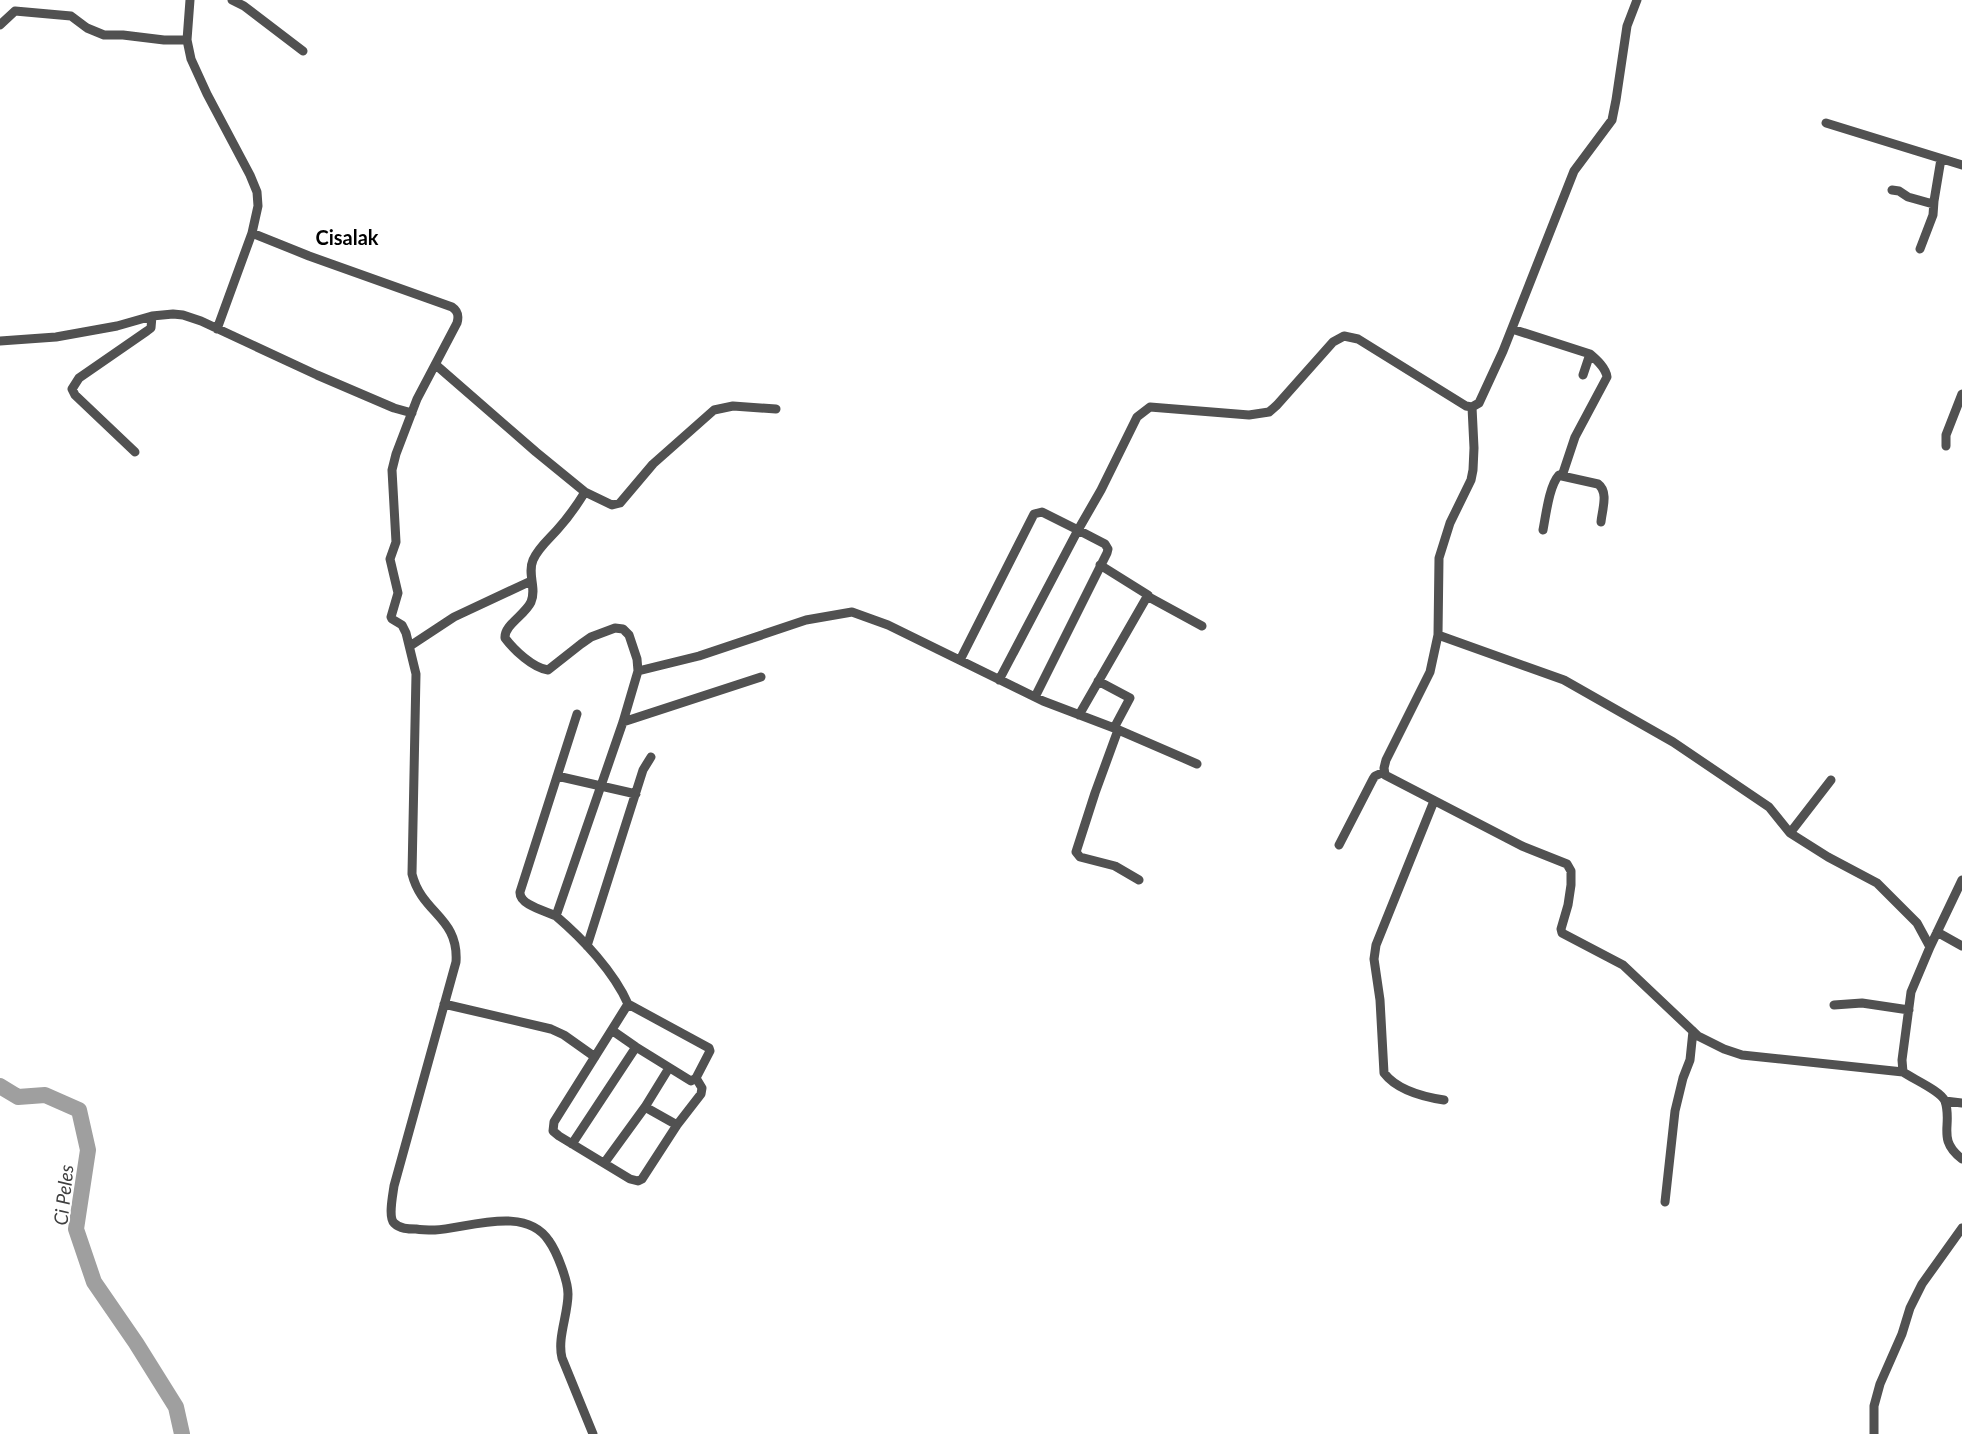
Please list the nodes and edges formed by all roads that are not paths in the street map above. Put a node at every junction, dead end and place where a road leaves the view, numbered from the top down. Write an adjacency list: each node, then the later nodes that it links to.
1 (190, 0): 5 (street)
2 (232, 0): 6 (street)
3 (1637, 0): 16 (street)
4 (0, 25): 5 (street)
5 (188, 40): 12 (street)
6 (303, 51)
7 (1826, 123): 8 (street)
8 (1941, 159): 9 (street); 11 (street)
9 (1962, 165)
10 (1892, 190): 11 (street)
11 (1933, 204): 13 (street)
12 (252, 233): 15 (street); 19 (street)
13 (1920, 250)
14 (152, 316): 15 (street); 17 (street); 26 (street)
15 (217, 329): 24 (street)
16 (1512, 329): 18 (street); 22 (street)
17 (0, 341)
18 (1590, 354): 20 (street); 27 (street)
19 (436, 365): 24 (street); 28 (street)
20 (1583, 375)
21 (1962, 394): 25 (street)
22 (1472, 407): 30 (street); 36 (street)
23 (776, 409): 28 (street)
24 (412, 413): 37 (street)
25 (1946, 446)
26 (135, 452)
27 (1562, 476): 29 (street); 31 (street)
28 (585, 492): 33 (street)
29 (1601, 522)
30 (1078, 530): 32 (street); 38 (street); 41 (street)
31 (1543, 530)
32 (1100, 566): 34 (street); 43 (street)
33 (531, 581): 37 (street); 39 (street)
34 (1147, 596): 35 (street); 42 (street)
35 (1202, 626)
36 (1438, 635): 50 (street); 56 (street)
37 (410, 646): 65 (street)
38 (960, 660): 39 (street); 41 (street)
39 (638, 672): 46 (street)
40 (761, 677): 46 (street)
41 (999, 680): 43 (street)
42 (1098, 681): 45 (street); 47 (street)
43 (1035, 697): 45 (street)
44 (577, 714): 51 (street)
45 (1079, 715): 47 (street)
46 (623, 722): 53 (street)
47 (1116, 729): 49 (street); 58 (street)
48 (651, 757): 54 (street)
49 (1197, 764)
50 (1384, 772): 55 (street); 57 (street)
51 (557, 776): 53 (street); 60 (street)
52 (1831, 780): 56 (street)
53 (600, 786): 54 (street); 60 (street)
54 (636, 794): 62 (street)
55 (1434, 801): 70 (street); 76 (street)
56 (1790, 833): 64 (street)
57 (1339, 845)
58 (1139, 880)
59 (1962, 880): 61 (street)
60 (556, 916): 62 (street)
61 (1937, 932): 63 (street); 64 (street)
62 (587, 946): 66 (street)
63 (1962, 946)
64 (1930, 947): 68 (street)
65 (444, 1004): 72 (street); 86 (street)
66 (628, 1004): 69 (street); 75 (street)
67 (1834, 1005): 68 (street)
68 (1909, 1010): 74 (street)
69 (613, 1031): 71 (street); 72 (street)
70 (1693, 1031): 74 (street); 84 (street)
71 (636, 1047): 73 (street); 81 (street)
72 (594, 1057): 81 (street)
73 (669, 1068): 75 (street); 79 (street)
74 (1903, 1072): 77 (street)
75 (696, 1078): 80 (street)
76 (1444, 1100)
77 (1945, 1101): 78 (street); 82 (street)
78 (1962, 1103)
79 (644, 1107): 80 (street); 83 (street)
80 (677, 1125): 83 (street)
81 (572, 1144): 83 (street)
82 (1962, 1159)
83 (605, 1162)
84 (1665, 1202)
85 (1962, 1228): 87 (street)
86 (593, 1434)
87 (1874, 1434)

